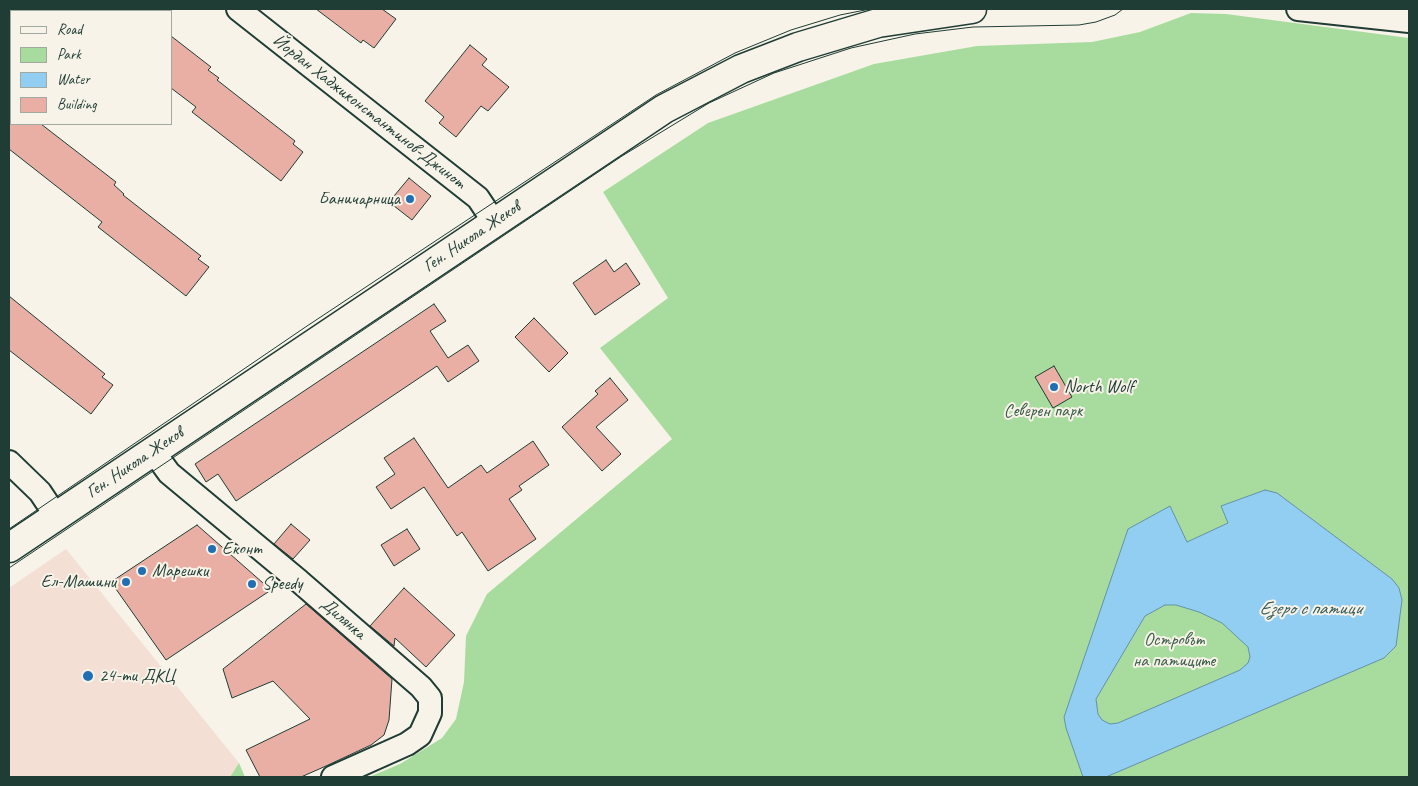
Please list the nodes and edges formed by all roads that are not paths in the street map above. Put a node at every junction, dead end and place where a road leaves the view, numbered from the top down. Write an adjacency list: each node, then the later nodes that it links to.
1 (238, 9): 5 (street, Йордан Хаджиконстантинов-Джинот)
2 (972, 9): 5 (street, Ген. Никола Жеков)
3 (1298, 9): 4 (street)
4 (1409, 21)
5 (494, 222): 6 (street, Ген. Никола Жеков)
6 (153, 451): 8 (street, Ген. Никола Жеков); 10 (street, Дилянка)
7 (9, 462): 8 (street)
8 (56, 516): 9 (street, Ген. Никола Жеков)
9 (9, 548)
10 (333, 777)

